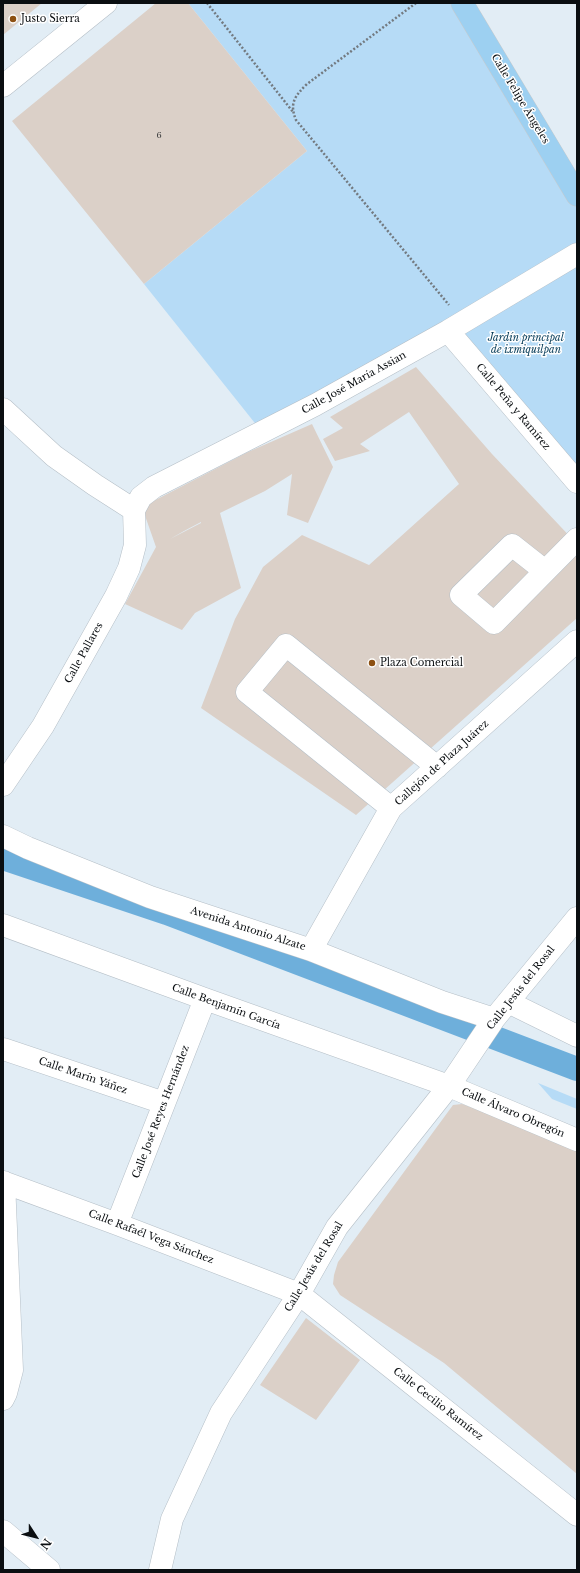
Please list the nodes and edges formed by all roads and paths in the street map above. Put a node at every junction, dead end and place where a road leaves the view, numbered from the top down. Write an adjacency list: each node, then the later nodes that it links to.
1 (106, 3): 5 (street)
2 (207, 3): 6 (path)
3 (416, 3): 6 (path)
4 (462, 3): 7 (main road, Calle Felipe Ángeles)
5 (3, 86)
6 (293, 113): 9 (path)
7 (577, 195)
8 (577, 254): 9 (street, Calle José María Assian)
9 (456, 326): 11 (street, Calle Peña y Ramírez); 12 (street, Calle José María Assian)
10 (3, 409): 12 (street)
11 (577, 482)
12 (134, 510): 17 (street, Calle Pallares)
13 (577, 539): 14 (street)
14 (545, 571)
15 (577, 641): 16 (street, Callejón de Plaza Juárez)
16 (437, 767): 18 (street, Callejón de Plaza Juárez); 18 (street)
17 (3, 785)
18 (391, 808): 22 (street, Callejón de Plaza Juárez)
19 (3, 836): 22 (street, Avenida Antonio Alzate)
20 (577, 918): 24 (street, Calle Jesús del Rosal)
21 (3, 925): 23 (street, Calle Benjamín García)
22 (311, 950): 25 (street, Avenida Antonio Alzate)
23 (205, 999): 28 (street, Calle Benjamín García); 29 (street, Calle José Reyes Hernández)
24 (508, 1002): 25 (street, Calle Jesús del Rosal); 26 (street)
25 (491, 1024): 28 (street, Calle Jesús del Rosal)
26 (577, 1036)
27 (3, 1049): 29 (street, Calle Marín Yáñez)
28 (453, 1080): 30 (street, Calle Álvaro Obregón); 33 (street, Calle Jesús del Rosal)
29 (164, 1103): 32 (street, Calle José Reyes Hernández)
30 (577, 1140)
31 (4, 1182): 32 (street, Calle Rafaél Vega Sánchez); 34 (street)
32 (118, 1224): 33 (street, Calle Rafaél Vega Sánchez)
33 (299, 1294): 35 (street, Calle Cecilio Ramírez); 38 (street, Calle Jesús del Rosal)
34 (3, 1399)
35 (577, 1515)
36 (3, 1531): 37 (street)
37 (49, 1570)
38 (160, 1570)

